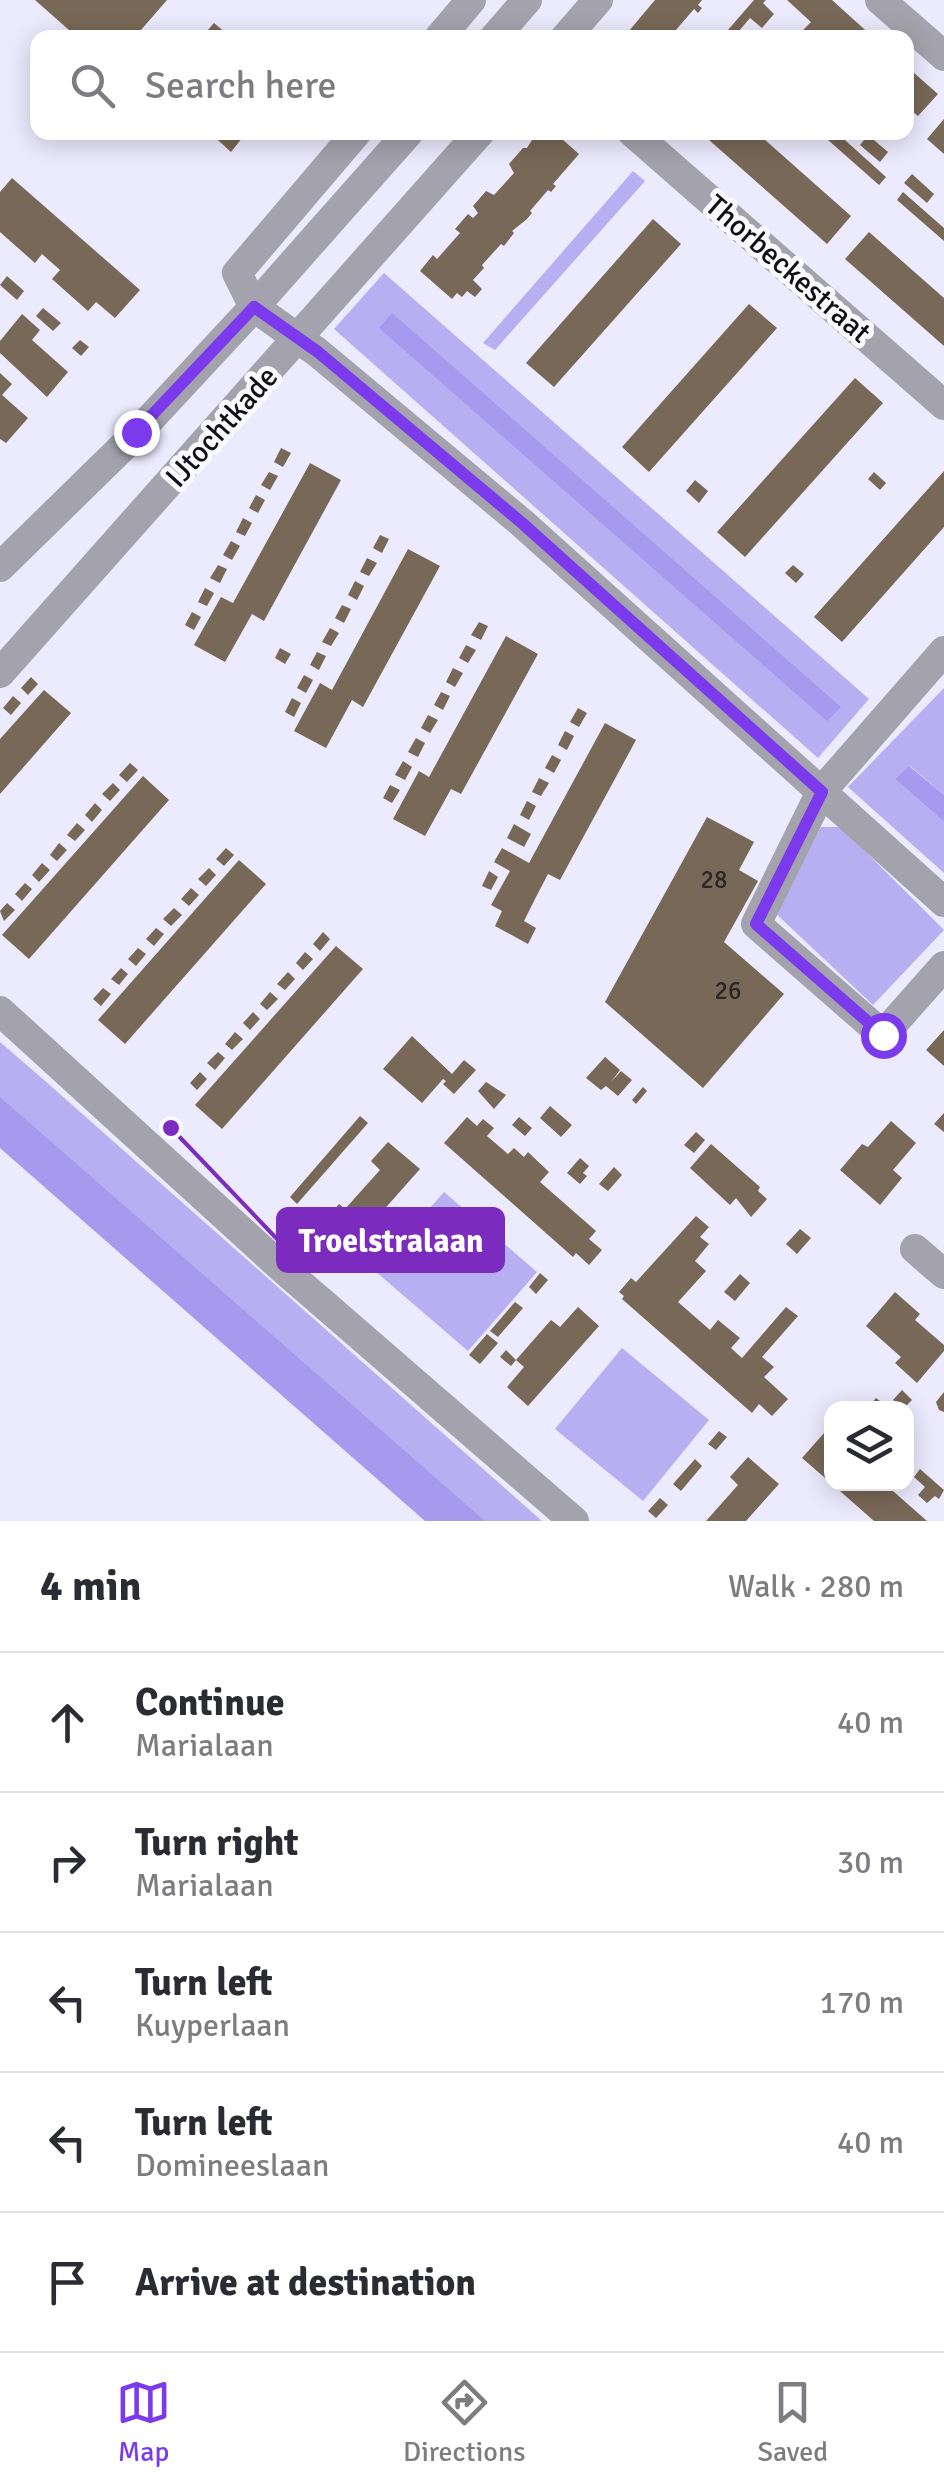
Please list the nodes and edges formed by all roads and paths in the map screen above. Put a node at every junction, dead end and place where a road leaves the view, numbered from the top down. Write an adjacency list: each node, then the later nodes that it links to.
1 (471, 0): 5 (street)
2 (527, 0): 6 (street)
3 (598, 0): 7 (street)
4 (880, 0): 8 (street)
5 (446, 30)
6 (501, 30)
7 (572, 30)
8 (944, 56)
9 (350, 140): 13 (street)
10 (402, 140): 13 (street)
11 (473, 140): 14 (street, IJtochtkade)
12 (641, 140): 15 (street, Thorbeckestraat)
13 (254, 307): 14 (street); 16 (street)
14 (300, 339): 18 (street, IJtochtkade); 19 (street)
15 (944, 405)
16 (0, 568)
17 (944, 651): 19 (street)
18 (0, 674)
19 (822, 792): 20 (street); 21 (street)
20 (944, 902)
21 (944, 966)
22 (0, 1011): 25 (street)
23 (915, 1249): 24 (street)
24 (944, 1274)
25 (574, 1521)

